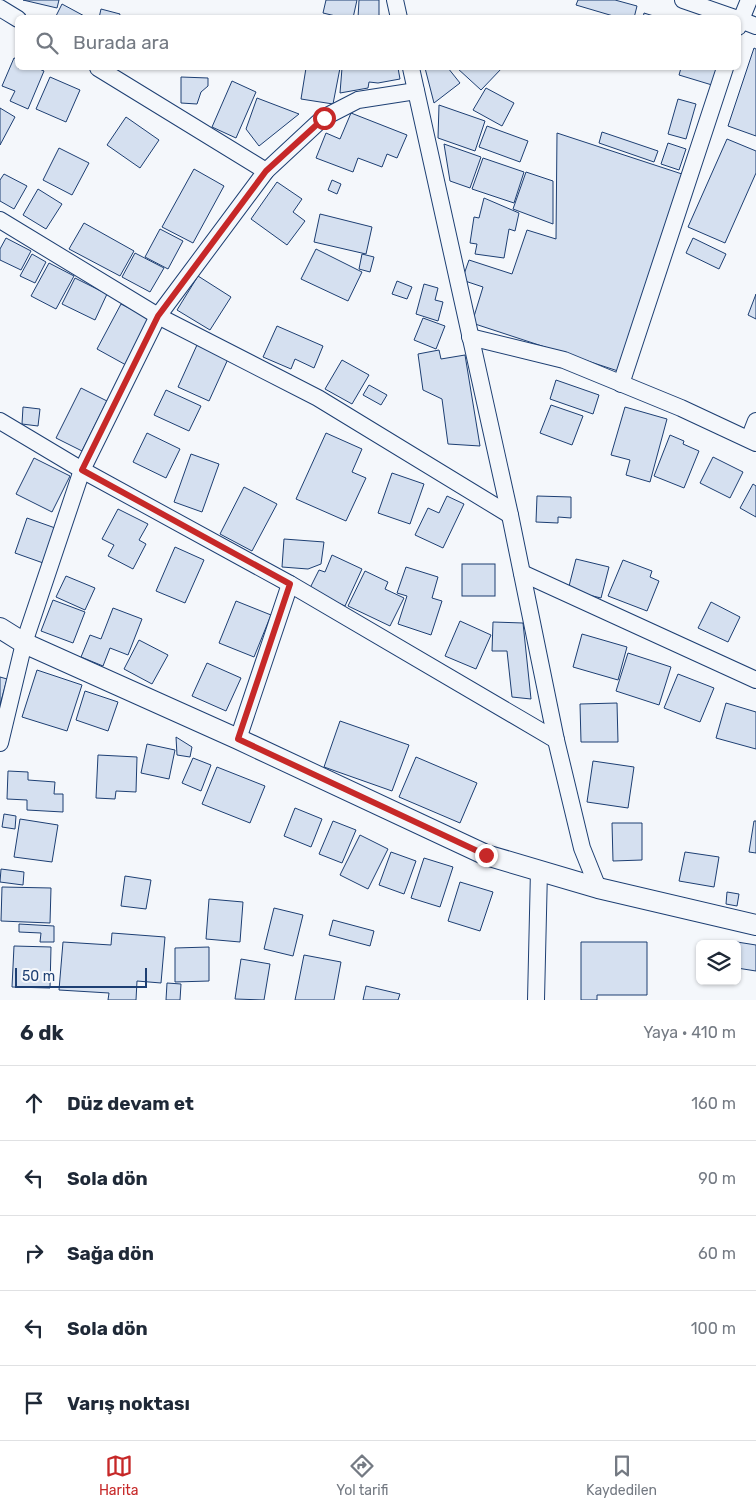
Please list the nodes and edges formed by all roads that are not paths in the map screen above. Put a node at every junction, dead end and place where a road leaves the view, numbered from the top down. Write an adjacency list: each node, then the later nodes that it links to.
1 (395, 0): 5 (street)
2 (683, 0): 6 (street)
3 (748, 0): 8 (street)
4 (0, 8): 7 (street)
5 (398, 15)
6 (723, 15)
7 (15, 16)
8 (742, 22)
9 (101, 70): 13 (street)
10 (411, 70): 12 (street)
11 (724, 70): 17 (street)
12 (416, 91): 13 (street); 16 (street)
13 (266, 171): 15 (street)
14 (0, 220): 15 (street)
15 (158, 316): 21 (street); 22 (street)
16 (470, 337): 17 (street); 22 (street)
17 (621, 384): 20 (street)
18 (0, 421): 21 (street)
19 (756, 421): 20 (street)
20 (752, 441)
21 (82, 470): 24 (street); 26 (street)
22 (510, 515): 23 (street)
23 (522, 573): 27 (street); 29 (street)
24 (290, 584): 28 (street); 29 (street)
25 (0, 628): 26 (street)
26 (24, 643): 28 (street); 30 (street)
27 (756, 680)
28 (238, 739): 31 (street)
29 (556, 740): 32 (street)
30 (0, 743)
31 (539, 870): 32 (street); 34 (street)
32 (598, 888): 33 (street)
33 (756, 925)
34 (536, 1000)

